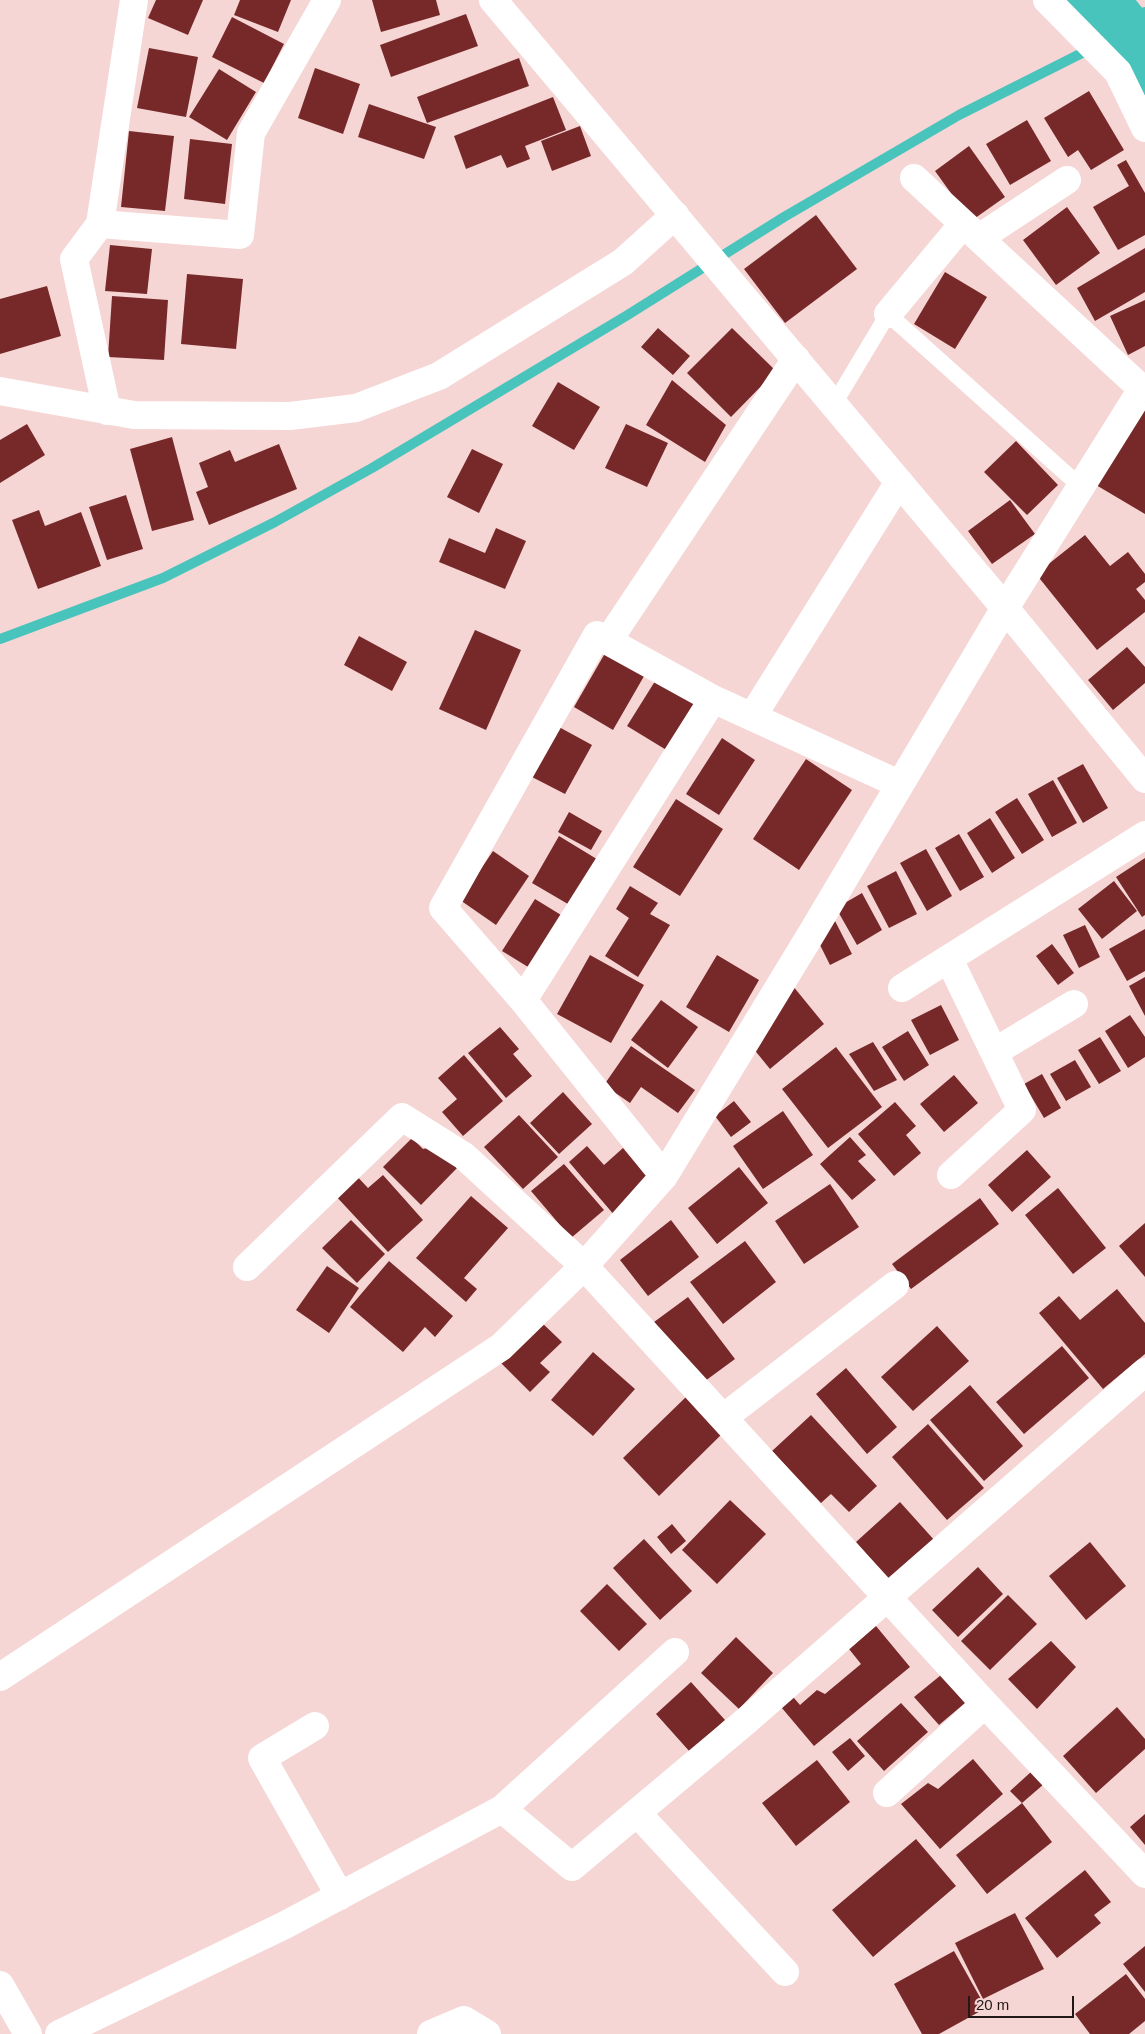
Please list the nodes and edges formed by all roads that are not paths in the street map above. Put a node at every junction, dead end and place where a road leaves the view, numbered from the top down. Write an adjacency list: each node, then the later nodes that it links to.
1 (134, 0): 9 (street)
2 (327, 0): 9 (street)
3 (492, 0): 8 (street)
4 (1047, 0): 5 (street)
5 (1145, 128)
6 (914, 178): 10 (street)
7 (1067, 180): 10 (street)
8 (675, 215): 12 (street); 16 (street)
9 (100, 224): 16 (street)
10 (971, 231): 11 (street); 13 (street)
11 (888, 314): 15 (lane); 18 (lane)
12 (796, 359): 15 (street); 20 (street)
13 (1144, 388): 18 (street)
14 (0, 390): 16 (street)
15 (834, 404): 17 (street)
16 (108, 411)
17 (899, 482): 19 (street); 22 (street)
18 (1081, 487): 19 (street)
19 (1005, 608): 23 (street); 24 (street)
20 (608, 641): 21 (street); 28 (street)
21 (713, 699): 22 (street); 28 (street)
22 (752, 717): 24 (street)
23 (1145, 780)
24 (899, 784): 32 (street)
25 (1145, 835): 26 (street)
26 (949, 959): 27 (street); 30 (street)
27 (902, 988)
28 (523, 1000): 32 (street)
29 (1074, 1004): 30 (street)
30 (994, 1052): 31 (street)
31 (951, 1175)
32 (664, 1176): 34 (street)
33 (247, 1266): 34 (street)
34 (584, 1266): 37 (street); 40 (street)
35 (895, 1285): 37 (street)
36 (1145, 1372): 38 (street)
37 (723, 1418): 38 (street)
38 (888, 1597): 41 (street); 45 (street)
39 (675, 1652): 44 (street)
40 (0, 1677)
41 (985, 1704): 43 (street); 46 (street)
42 (315, 1726): 47 (street)
43 (887, 1793)
44 (502, 1809): 45 (street); 47 (street)
45 (637, 1813): 48 (street)
46 (1145, 1874)
47 (340, 1896): 51 (street)
48 (786, 1972)
49 (0, 1985): 50 (street)
50 (28, 2034)
51 (60, 2034)
52 (431, 2034): 53 (street)
53 (487, 2034)

